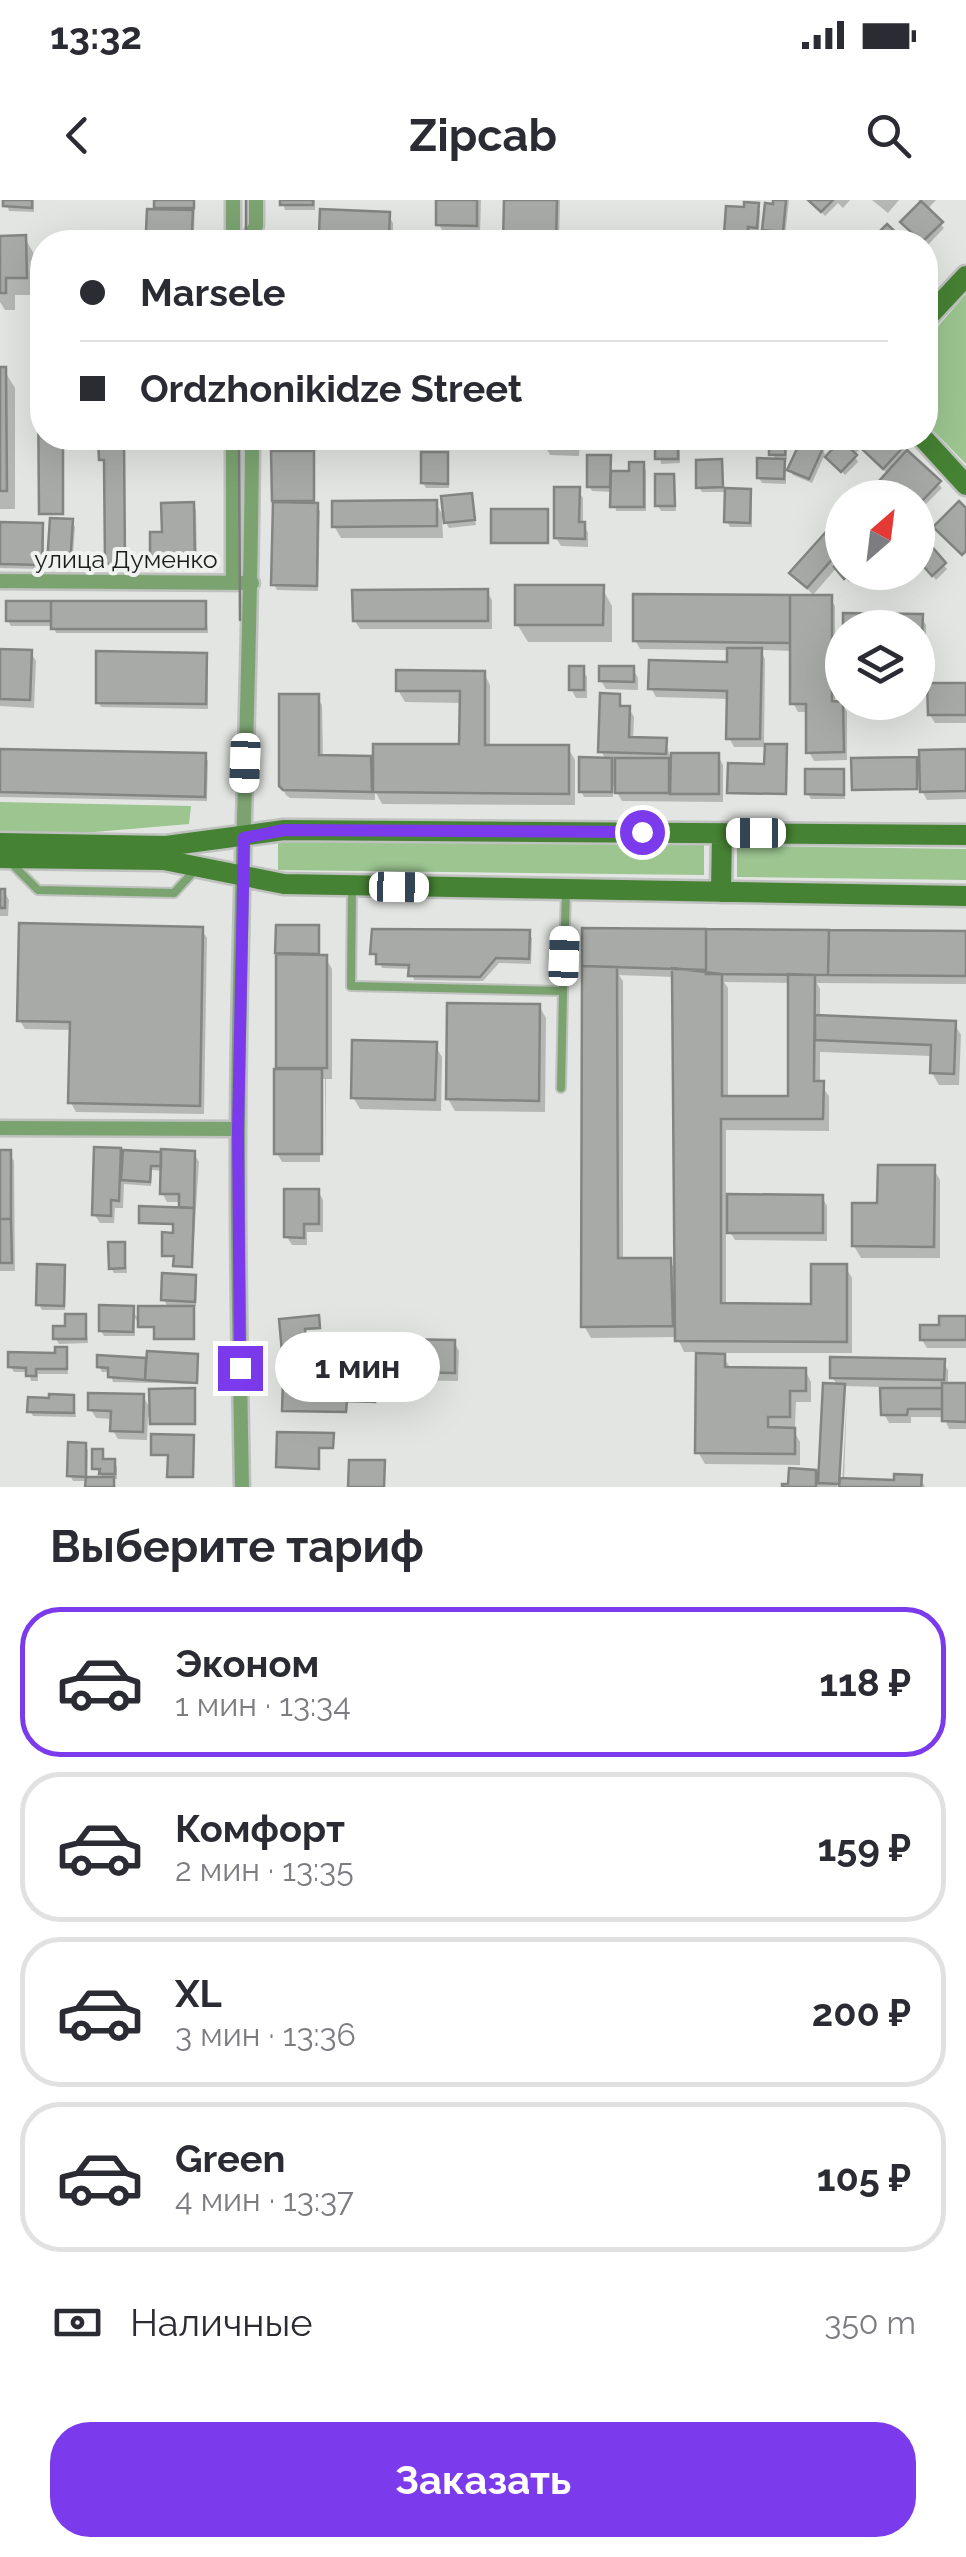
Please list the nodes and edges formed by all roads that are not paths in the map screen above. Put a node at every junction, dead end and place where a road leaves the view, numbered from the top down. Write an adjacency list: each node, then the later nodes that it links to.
1 (233, 200): 3 (street)
2 (256, 200): 4 (street)
3 (233, 230)
4 (254, 230)
5 (966, 276): 6 (main road)
6 (938, 306)
7 (233, 450): 12 (street)
8 (252, 450): 13 (street)
9 (934, 450): 10 (main road)
10 (966, 485)
11 (0, 581): 12 (street, улица Думенко)
12 (233, 582): 13 (street, улица Думенко)
13 (252, 583): 16 (street)
14 (722, 833): 15 (main road); 16 (main road); 22 (main road)
15 (966, 835)
16 (244, 838): 17 (main road); 19 (street)
17 (2, 853): 18 (main road); 18 (lane)
18 (198, 866): 19 (main road)
19 (244, 874): 20 (main road); 27 (street)
20 (352, 886): 21 (main road); 24 (lane)
21 (566, 890): 22 (main road); 24 (lane)
22 (721, 892): 23 (main road)
23 (966, 896)
24 (563, 991): 25 (lane)
25 (562, 1088)
26 (0, 1128): 27 (street)
27 (238, 1130): 28 (street)
28 (242, 1487)

